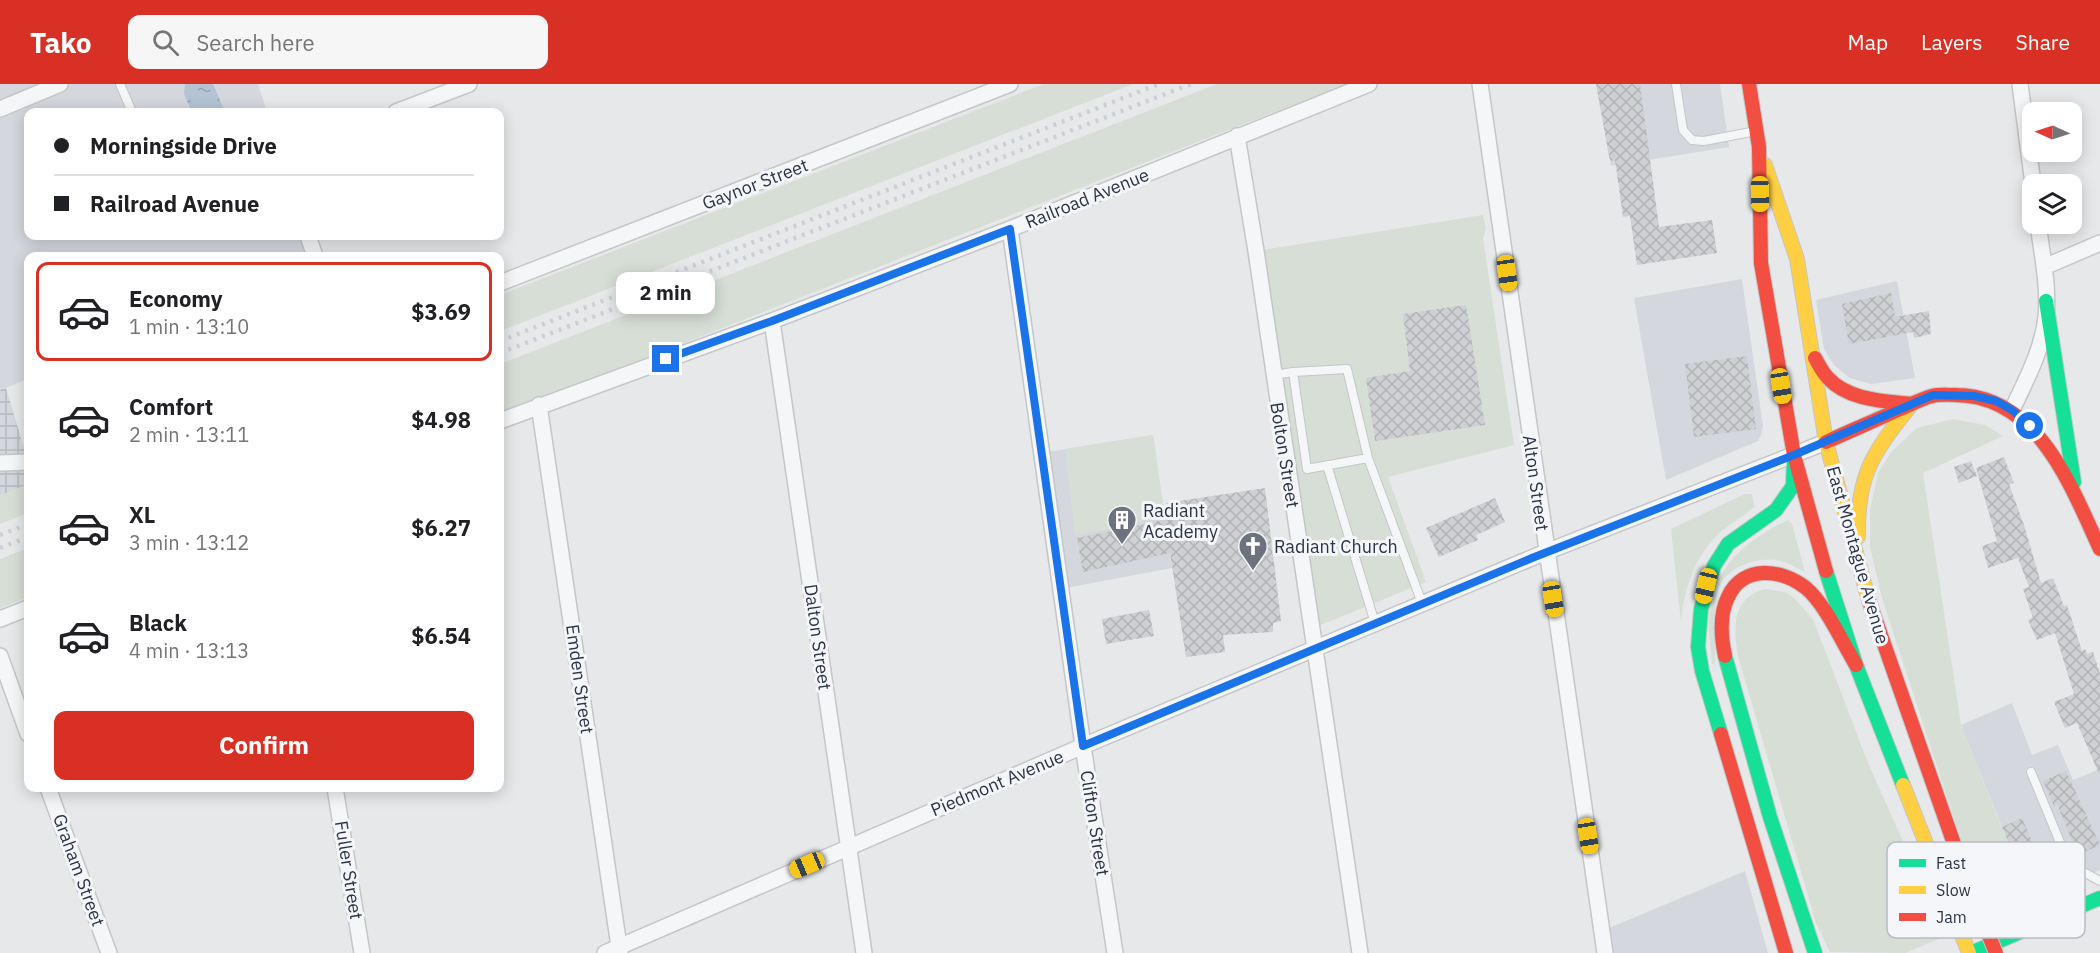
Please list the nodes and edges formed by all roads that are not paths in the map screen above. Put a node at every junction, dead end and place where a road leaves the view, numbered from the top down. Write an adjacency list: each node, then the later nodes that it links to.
1 (60, 84): 12 (street)
2 (120, 84): 10 (lane)
3 (469, 84): 11 (street)
4 (1010, 84): 21 (street, Gaynor Street)
5 (1369, 84): 14 (street, Railroad Avenue)
6 (1480, 84): 39 (street, Alton Street)
7 (1676, 84): 13 (lane)
8 (1749, 84): 13 (main road, East Montague Avenue)
9 (2020, 84): 16 (street)
10 (130, 108)
11 (406, 108)
12 (0, 109)
13 (1757, 131): 15 (main road, East Montague Avenue)
14 (1237, 136): 17 (street, Railroad Avenue); 26 (street, Bolton Street)
15 (1760, 147): 24 (main road, East Montague Avenue); 32 (main road, East Montague Avenue)
16 (2032, 174)
17 (1010, 229): 23 (street, Railroad Avenue); 49 (street, Clifton Street)
18 (2039, 234): 20 (street)
19 (2100, 243): 20 (street)
20 (2044, 267): 22 (street)
21 (504, 281)
22 (2046, 301): 29 (street); 37 (main road)
23 (772, 321): 28 (street, Railroad Avenue); 56 (street, Dalton Street)
24 (1812, 352): 27 (main road); 31 (main road, East Montague Avenue)
25 (1293, 372): 26 (lane); 33 (lane); 36 (lane)
26 (1273, 375): 45 (street, Bolton Street)
27 (1913, 404): 29 (main road); 31 (main road); 40 (main road)
28 (539, 405): 30 (street, Railroad Avenue); 64 (street, Emden Street)
29 (2012, 410): 37 (main road)
30 (504, 419)
31 (1826, 442): 32 (street, Piedmont Avenue); 40 (main road, East Montague Avenue)
32 (1794, 455): 39 (street, Piedmont Avenue); 47 (main road, East Montague Avenue); 72 (main road)
33 (1368, 458): 36 (lane); 41 (lane)
34 (24, 462): 35 (street)
35 (0, 463)
36 (1327, 465): 44 (lane)
37 (2076, 498): 38 (main road)
38 (2100, 549)
39 (1546, 552): 41 (street, Piedmont Avenue); 71 (street, Alton Street)
40 (1857, 561): 54 (main road, East Montague Avenue, bridge)
41 (1422, 603): 44 (street, Piedmont Avenue)
42 (24, 610): 43 (street)
43 (0, 619)
44 (1375, 623): 45 (street, Piedmont Avenue)
45 (1314, 649): 49 (street, Piedmont Avenue); 70 (street, Bolton Street)
46 (0, 656): 48 (street)
47 (1856, 664): 53 (main road, East Montague Avenue); 73 (main road)
48 (24, 723)
49 (1083, 746): 56 (street, Piedmont Avenue); 69 (street, Clifton Street)
50 (2031, 772): 55 (lane)
51 (49, 792): 65 (street, Graham Street)
52 (336, 792): 66 (street, Fuller Street)
53 (1925, 842)
54 (1953, 842)
55 (2060, 842)
56 (849, 847): 64 (street, Piedmont Avenue); 68 (street, Dalton Street)
57 (2085, 873): 58 (lane)
58 (2100, 881)
59 (2100, 898): 60 (main road)
60 (2085, 905)
61 (1964, 938): 74 (main road, East Montague Avenue)
62 (1990, 938): 75 (main road, East Montague Avenue, bridge)
63 (2006, 938): 74 (main road)
64 (620, 950): 67 (street, Piedmont Avenue)
65 (109, 953)
66 (362, 953)
67 (605, 953)
68 (864, 953)
69 (1115, 953)
70 (1360, 953)
71 (1605, 953)
72 (1786, 953)
73 (1815, 953)
74 (1970, 953)
75 (1996, 953)

